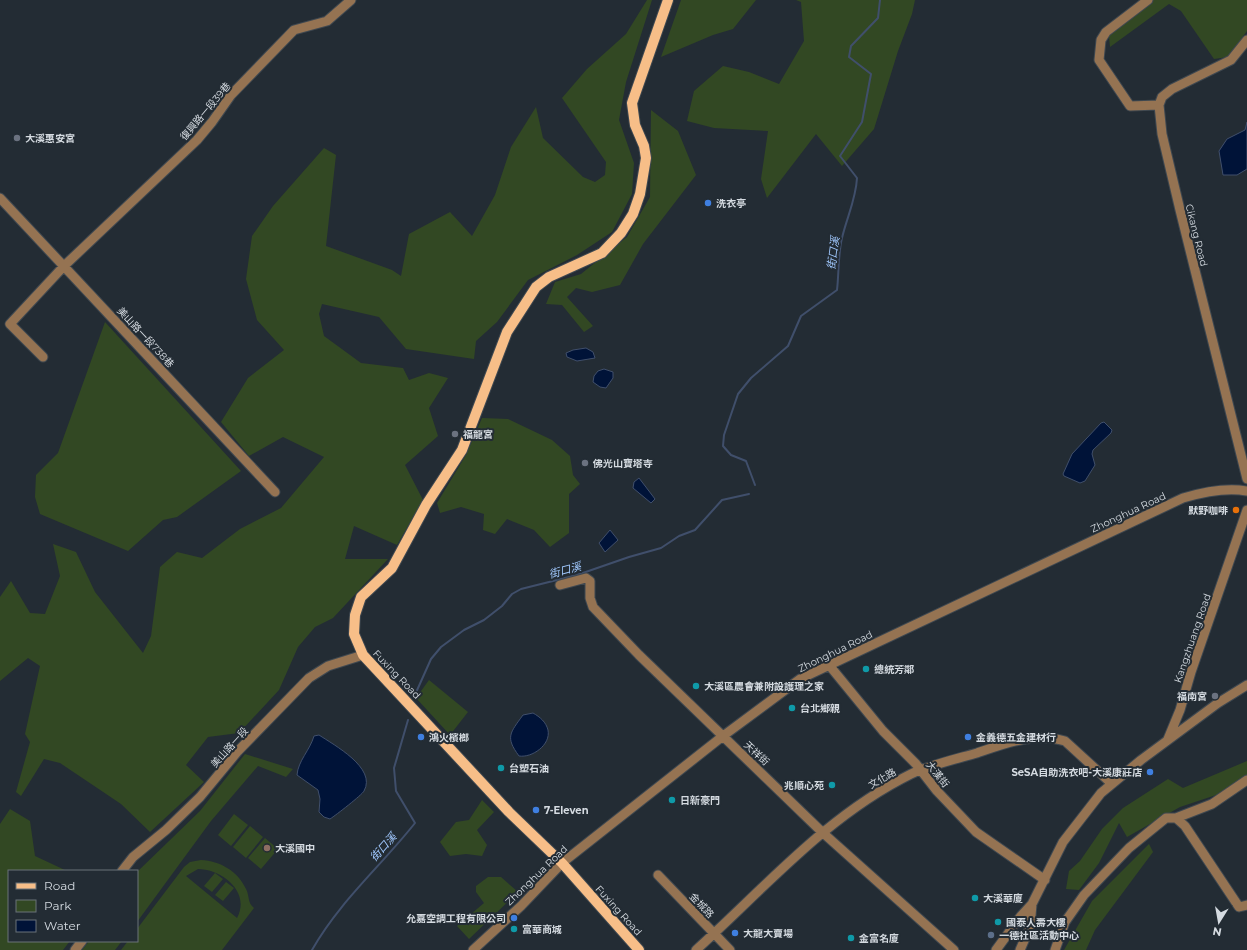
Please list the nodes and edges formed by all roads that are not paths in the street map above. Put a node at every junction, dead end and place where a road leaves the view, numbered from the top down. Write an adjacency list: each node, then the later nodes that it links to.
1 (351, 0): 7 (street, 復興路一段39巷)
2 (668, 0): 14 (main road, Fuxing Road)
3 (1148, 0): 5 (street)
4 (1247, 40): 5 (street)
5 (1159, 105): 9 (street, Cikang Road)
6 (0, 198): 7 (street, 美山路一段738巷)
7 (64, 266): 8 (street, 復興路一段39巷); 11 (street, 美山路一段738巷)
8 (43, 357)
9 (1247, 479)
10 (1247, 490): 15 (street, Zhonghua Road)
11 (275, 492)
12 (1247, 510): 18 (street, Kangzhuang Road)
13 (560, 585): 17 (street, 天祥街)
14 (363, 655): 24 (main road, Fuxing Road); 25 (street, 美山路一段)
15 (829, 665): 17 (street, Zhonghua Road); 19 (street, 大漢街)
16 (1247, 684): 18 (street)
17 (723, 736): 23 (street, 天祥街); 24 (street, Zhonghua Road)
18 (1168, 741): 21 (street)
19 (922, 771): 21 (street, 文化路); 23 (street, 文化路); 27 (street, 大漢街)
20 (1247, 780): 22 (street)
21 (1112, 784): 27 (street)
22 (1176, 818): 29 (street); 40 (street)
23 (822, 832): 30 (street, 文化路); 37 (street, 天祥街)
24 (562, 863): 33 (street, Zhonghua Road); 34 (main road, Fuxing Road)
25 (123, 870)
26 (658, 875): 30 (street, 金城路)
27 (1046, 880): 28 (street)
28 (1032, 904): 38 (street); 39 (street)
29 (1247, 905)
30 (714, 934): 35 (street, 文化路); 36 (street, 金城路)
31 (81, 942): 32 (street)
32 (75, 950)
33 (473, 950)
34 (639, 950)
35 (696, 950)
36 (730, 950)
37 (954, 950)
38 (996, 950)
39 (1020, 950)
40 (1055, 950)

